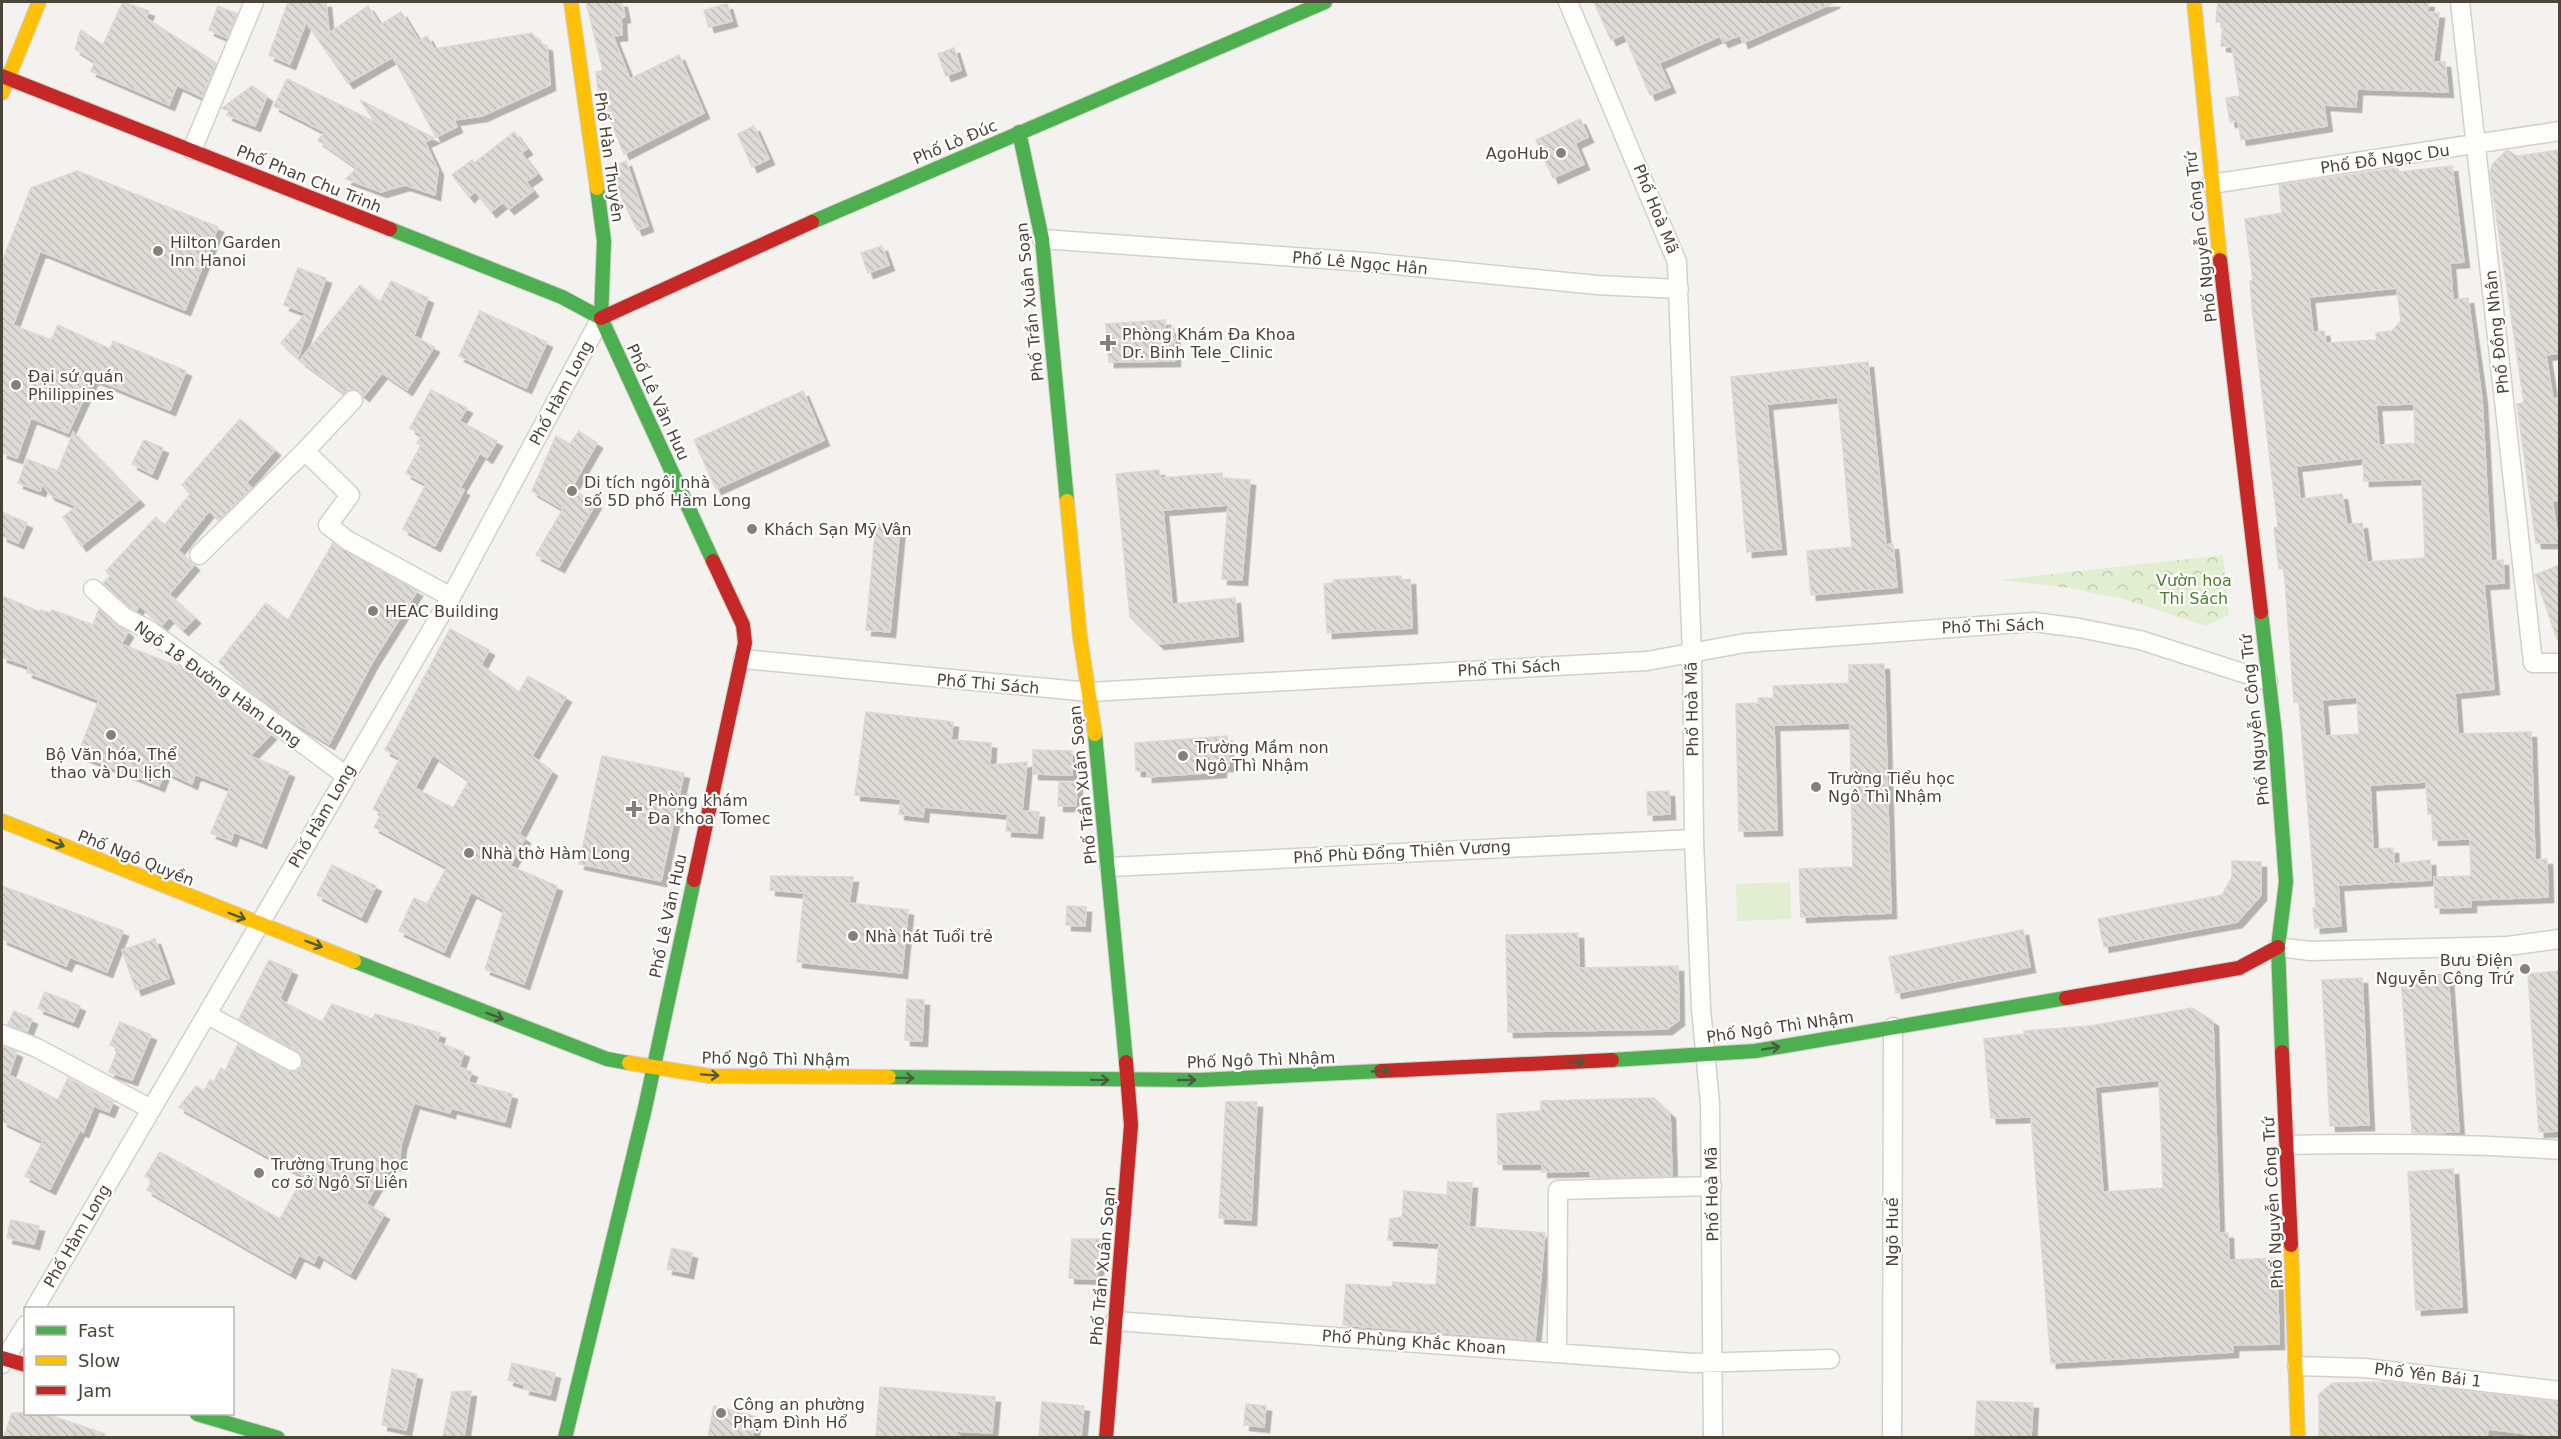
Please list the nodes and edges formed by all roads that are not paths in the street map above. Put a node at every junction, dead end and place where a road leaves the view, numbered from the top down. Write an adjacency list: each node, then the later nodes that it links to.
1 (39, 2): 8 (street)
2 (254, 2): 13 (street)
3 (571, 2): 17 (street, Phố Hàn Thuyên)
4 (1325, 2): 11 (street, Phố Lò Đúc)
5 (1568, 2): 16 (street, Phố Hoà Mã)
6 (2194, 2): 14 (street, Phố Nguyễn Công Trứ)
7 (2460, 2): 12 (street, Phố Đồng Nhân)
8 (4, 77): 9 (street); 13 (street, Phố Phan Chu Trinh)
9 (2, 93)
10 (2559, 131): 12 (street, Phố Đỗ Ngọc Du)
11 (1019, 132): 15 (street, Phố Trần Xuân Soạn); 17 (street, Phố Lò Đúc)
12 (2476, 146): 14 (street, Phố Đỗ Ngọc Du); 25 (street, Phố Đồng Nhân)
13 (192, 150): 17 (street, Phố Phan Chu Trinh)
14 (2211, 184): 26 (street, Phố Nguyễn Công Trứ)
15 (1041, 239): 16 (street, Phố Lê Ngọc Hân); 27 (street, Phố Trần Xuân Soạn)
16 (1679, 289): 23 (street, Phố Hoà Mã)
17 (601, 318): 22 (street, Phố Hàm Long); 24 (street, Phố Lê Văn Hưu)
18 (353, 400): 19 (street)
19 (305, 451): 20 (street); 22 (street)
20 (199, 555)
21 (93, 589): 28 (street, Ngõ 18 Đường Hàm Long)
22 (451, 597): 28 (street, Phố Hàm Long)
23 (1692, 655): 26 (street, Phố Thi Sách); 27 (street, Phố Thi Sách); 30 (street, Phố Hoà Mã)
24 (743, 659): 27 (street, Phố Thi Sách); 40 (street, Phố Lê Văn Hưu)
25 (2559, 663)
26 (2268, 681): 34 (street, Phố Nguyễn Công Trứ)
27 (1089, 692): 31 (street, Phố Trần Xuân Soạn)
28 (345, 776): 32 (street, Phố Hàm Long)
29 (2, 821): 32 (street, Phố Ngô Quyền, one-way to 32)
30 (1694, 839): 31 (street, Phố Phù Đổng Thiên Vương); 38 (street, Phố Hoà Mã)
31 (1109, 867): 41 (street, Phố Trần Xuân Soạn)
32 (259, 924): 35 (street, Phố Hàm Long); 40 (street, Phố Ngô Thì Nhậm, one-way to 40)
33 (2559, 939): 34 (street)
34 (2278, 947): 36 (street, Phố Ngô Thì Nhậm); 43 (street, Phố Nguyễn Công Trứ)
35 (208, 1015): 39 (street); 42 (street, Phố Hàm Long)
36 (1893, 1027): 38 (street, Phố Ngô Thì Nhậm, one-way to 36); 61 (street, Ngõ Huế)
37 (2, 1034): 42 (street)
38 (1706, 1055): 41 (street, Phố Ngô Thì Nhậm, one-way to 38); 45 (street, Phố Hoà Mã)
39 (292, 1061)
40 (652, 1067): 41 (street, Phố Ngô Thì Nhậm, one-way to 41); 58 (street, Phố Lê Văn Hưu)
41 (1128, 1080): 47 (street, Phố Trần Xuân Soạn)
42 (151, 1109): 46 (street, Phố Hàm Long)
43 (2288, 1145): 44 (street); 54 (street, Phố Nguyễn Công Trứ)
44 (2559, 1150)
45 (1712, 1186): 49 (street); 52 (street, Phố Hoà Mã)
46 (36, 1307)
47 (1115, 1321): 49 (street, Phố Phùng Khắc Khoan); 59 (street, Phố Trần Xuân Soạn)
48 (24, 1328): 51 (street)
49 (1557, 1353): 52 (street, Phố Phùng Khắc Khoan)
50 (1830, 1359): 52 (street, Phố Phùng Khắc Khoan)
51 (3, 1360): 53 (street)
52 (1712, 1362): 60 (street, Phố Hoà Mã)
53 (24, 1365)
54 (2297, 1366): 55 (street, Phố Yên Bái 1); 62 (street, Phố Nguyễn Công Trứ)
55 (2559, 1391)
56 (204, 1415): 57 (street)
57 (278, 1437)
58 (565, 1437)
59 (1106, 1437)
60 (1713, 1437)
61 (1892, 1437)
62 (2298, 1437)

